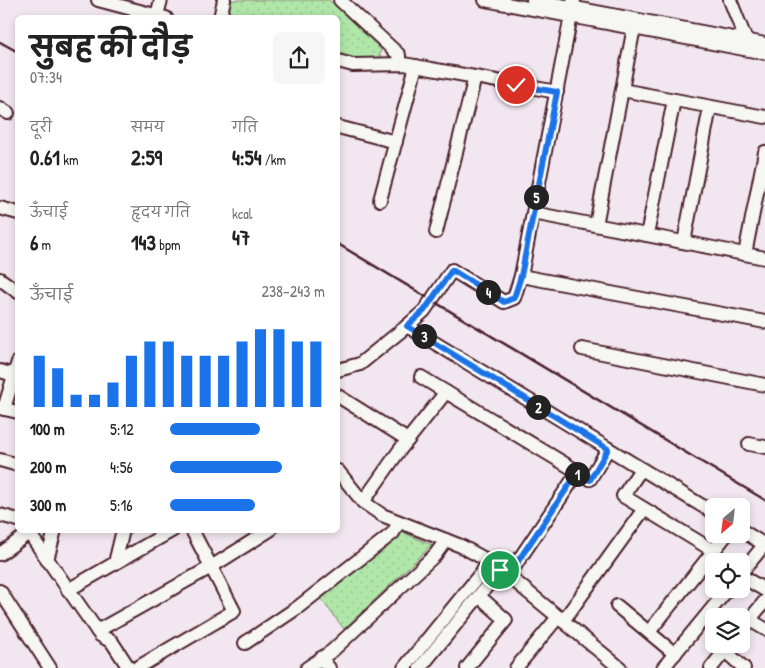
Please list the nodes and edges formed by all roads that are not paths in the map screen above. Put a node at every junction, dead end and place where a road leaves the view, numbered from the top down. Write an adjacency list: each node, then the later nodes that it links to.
1 (98, 0): 9 (street)
2 (160, 0): 10 (street)
3 (224, 0): 11 (street)
4 (340, 0): 17 (street)
5 (485, 0): 8 (street)
6 (533, 0): 8 (street)
7 (730, 0): 13 (street)
8 (573, 8): 12 (street); 21 (street)
9 (158, 15)
10 (162, 15)
11 (221, 15)
12 (635, 24): 13 (street); 15 (street); 20 (street)
13 (746, 40): 14 (street)
14 (765, 44)
15 (765, 53)
16 (340, 62): 17 (street)
17 (399, 64): 18 (street)
18 (416, 66): 19 (street); 26 (street)
19 (476, 77): 21 (street); 33 (street)
20 (622, 90): 22 (street); 32 (street)
21 (557, 92): 31 (street)
22 (674, 100): 23 (street); 34 (street)
23 (710, 107): 24 (street); 35 (street)
24 (765, 117)
25 (340, 128): 26 (street)
26 (396, 142): 28 (street)
27 (765, 152): 36 (street)
28 (380, 200)
29 (0, 208): 30 (street)
30 (15, 212)
31 (533, 213): 32 (street); 38 (street)
32 (596, 225): 34 (street)
33 (436, 232)
34 (647, 235): 35 (street)
35 (684, 242): 36 (street)
36 (745, 254): 37 (street)
37 (765, 258)
38 (521, 276): 41 (street); 42 (street)
39 (0, 279): 40 (street)
40 (15, 290)
41 (765, 322)
42 (407, 326): 44 (street); 56 (street)
43 (582, 348): 48 (street)
44 (340, 369)
45 (0, 371): 46 (street)
46 (15, 371): 51 (street)
47 (421, 377): 49 (street)
48 (765, 385)
49 (446, 392): 53 (street); 60 (street)
50 (340, 397): 53 (street)
51 (2, 408): 52 (street)
52 (15, 411)
53 (408, 440): 62 (street)
54 (749, 444): 55 (street)
55 (765, 447)
56 (608, 449): 59 (street); 60 (street)
57 (0, 460): 58 (street)
58 (15, 464)
59 (640, 469): 63 (street); 64 (street)
60 (578, 472): 85 (street)
61 (341, 484): 62 (street)
62 (363, 502): 67 (street)
63 (644, 509): 79 (street); 94 (street)
64 (705, 509)
65 (0, 515): 66 (street)
66 (15, 519)
67 (399, 522): 76 (street); 99 (street)
68 (27, 533): 80 (street)
69 (29, 533): 81 (street)
70 (54, 533): 81 (street)
71 (122, 533): 82 (street)
72 (168, 533): 82 (street)
73 (194, 533): 84 (street)
74 (265, 533): 84 (street)
75 (750, 535): 78 (street)
76 (446, 540): 85 (street); 103 (street)
77 (720, 543): 79 (street)
78 (765, 544): 83 (street)
79 (714, 551): 98 (street)
80 (0, 554)
81 (48, 560): 87 (street)
82 (115, 563): 87 (street)
83 (750, 563)
84 (211, 567): 97 (street); 106 (street)
85 (500, 570): 90 (street); 94 (street); 108 (street)
86 (750, 580): 88 (street)
87 (68, 590): 97 (street)
88 (765, 590)
89 (0, 591): 104 (street)
90 (479, 596): 109 (street); 110 (street)
91 (721, 598): 102 (street)
92 (765, 601): 95 (street)
93 (617, 606): 98 (street)
94 (561, 619): 111 (street); 112 (street)
95 (750, 620): 96 (street)
96 (765, 629)
97 (97, 631): 105 (street)
98 (649, 632): 102 (street)
99 (245, 643)
100 (723, 653): 114 (street)
101 (733, 653): 115 (street)
102 (675, 654): 113 (street)
103 (326, 663): 107 (street)
104 (50, 668)
105 (129, 668)
106 (137, 668)
107 (307, 668)
108 (404, 668)
109 (420, 668)
110 (467, 668)
111 (516, 668)
112 (620, 668)
113 (663, 668)
114 (711, 668)
115 (744, 668)

